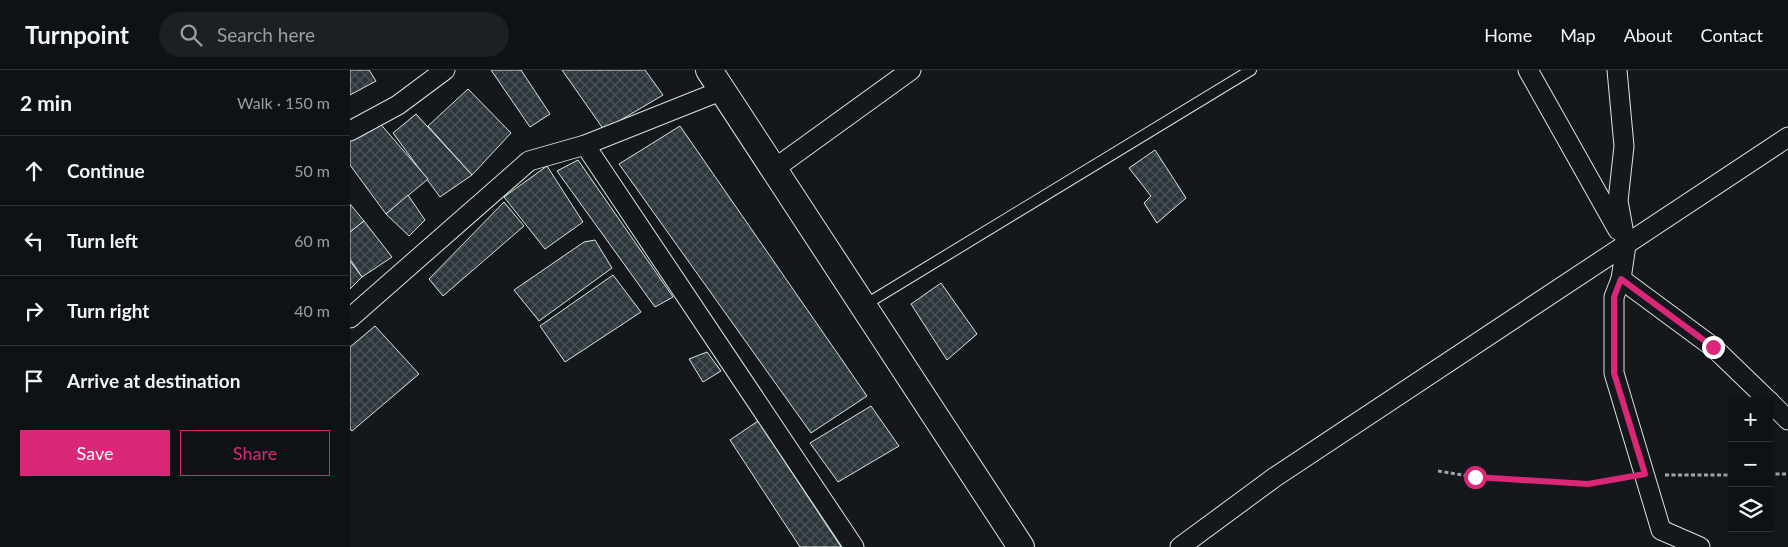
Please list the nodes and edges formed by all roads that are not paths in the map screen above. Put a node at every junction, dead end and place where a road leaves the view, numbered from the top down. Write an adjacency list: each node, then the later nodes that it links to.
1 (445, 70): 7 (street)
2 (911, 70): 10 (street)
3 (1251, 70): 13 (lane)
4 (1528, 70): 11 (street)
5 (1617, 70): 11 (street)
6 (716, 80): 9 (street); 10 (street)
7 (350, 131)
8 (1788, 137): 11 (street)
9 (585, 145): 14 (street); 19 (street)
10 (774, 169): 13 (street)
11 (1626, 245): 12 (street); 21 (street)
12 (1621, 279): 15 (street); 18 (street)
13 (863, 306): 20 (street)
14 (350, 317)
15 (1765, 397)
16 (1773, 405): 17 (street)
17 (1788, 420)
18 (1664, 538): 22 (street)
19 (854, 547)
20 (1020, 547)
21 (1180, 547)
22 (1700, 547)

